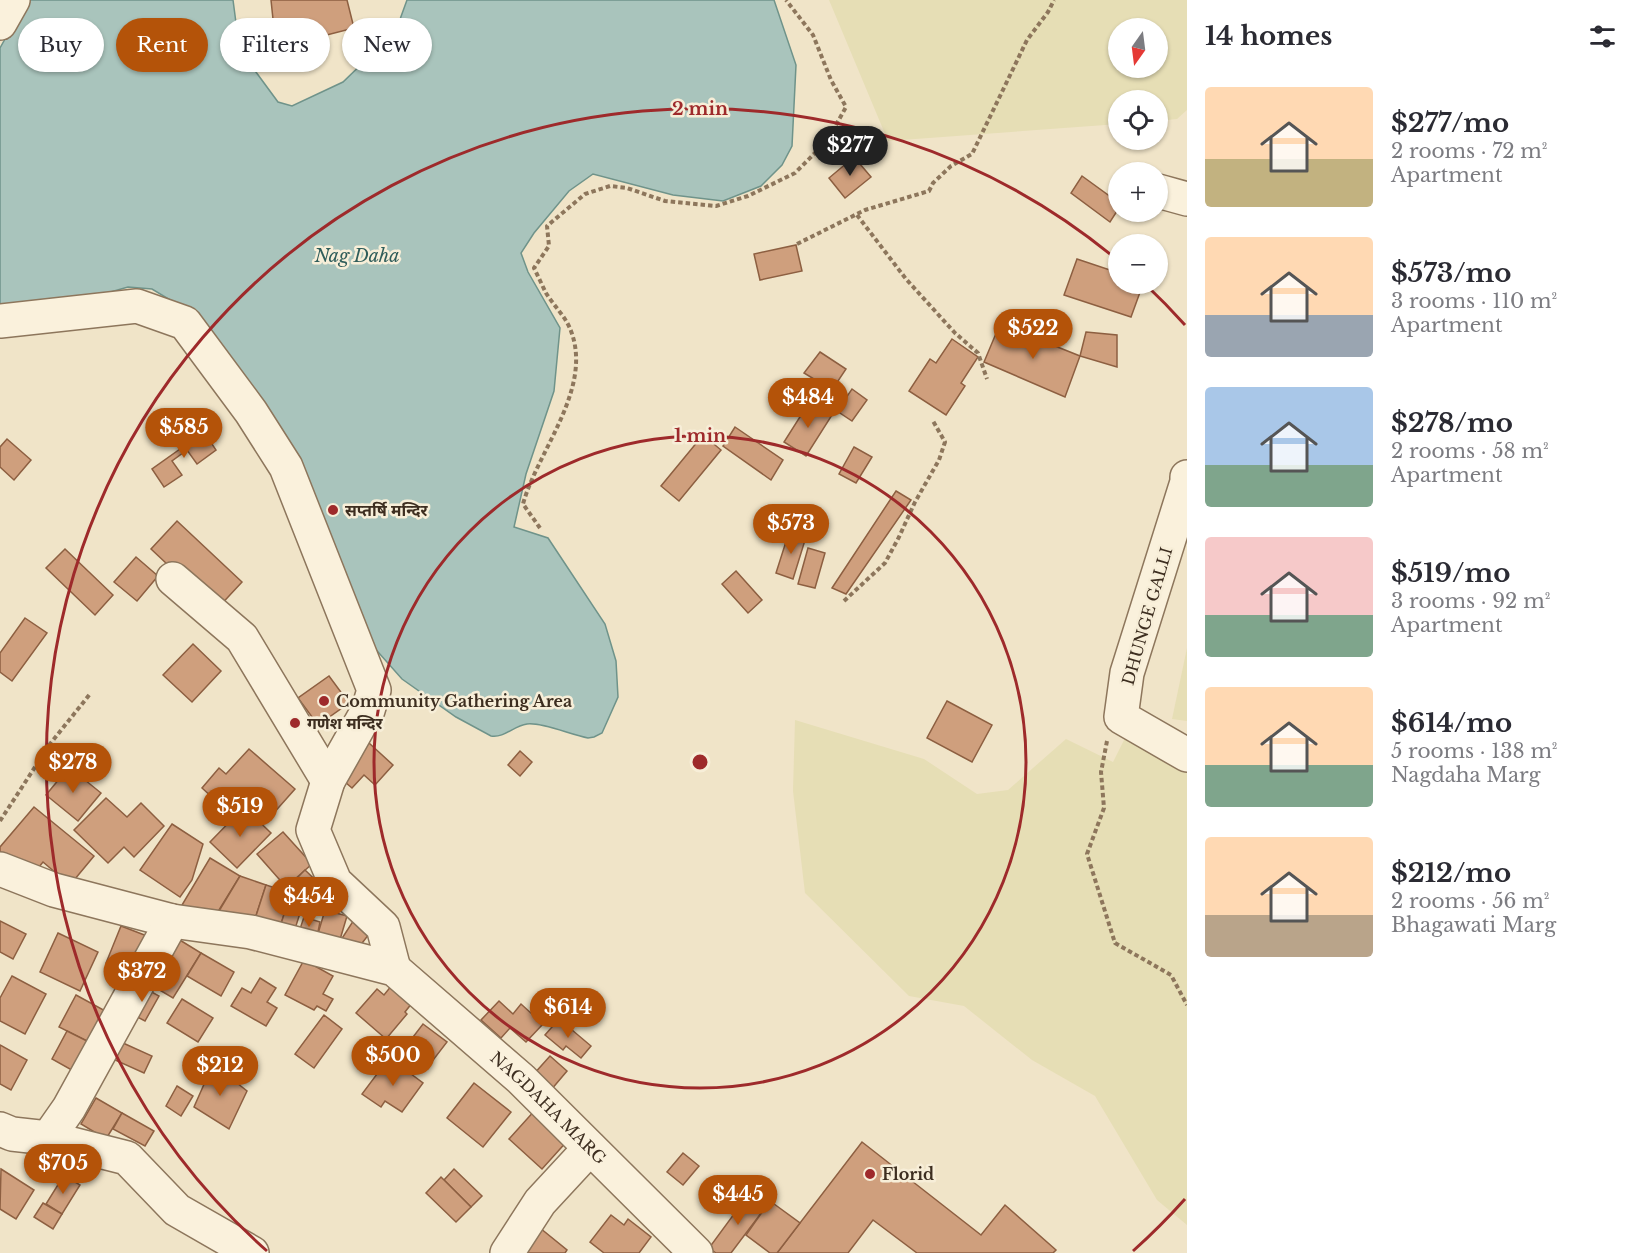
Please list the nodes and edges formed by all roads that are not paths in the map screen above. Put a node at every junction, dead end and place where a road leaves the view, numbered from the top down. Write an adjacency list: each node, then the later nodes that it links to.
1 (13, 0): 2 (street)
2 (0, 23)
3 (1168, 194): 4 (street)
4 (1187, 199)
5 (0, 321): 9 (street)
6 (1187, 477): 8 (street, DHUNGE GALLI)
7 (173, 579): 9 (street)
8 (1187, 755)
9 (328, 781): 12 (street)
10 (0, 869): 11 (street)
11 (172, 921): 12 (street); 14 (street)
12 (394, 969): 15 (street, NAGDAHA MARG)
13 (0, 1129): 14 (street)
14 (48, 1138): 16 (street)
15 (590, 1148): 17 (street); 18 (street, NAGDAHA MARG)
16 (252, 1253)
17 (507, 1253)
18 (696, 1253)

